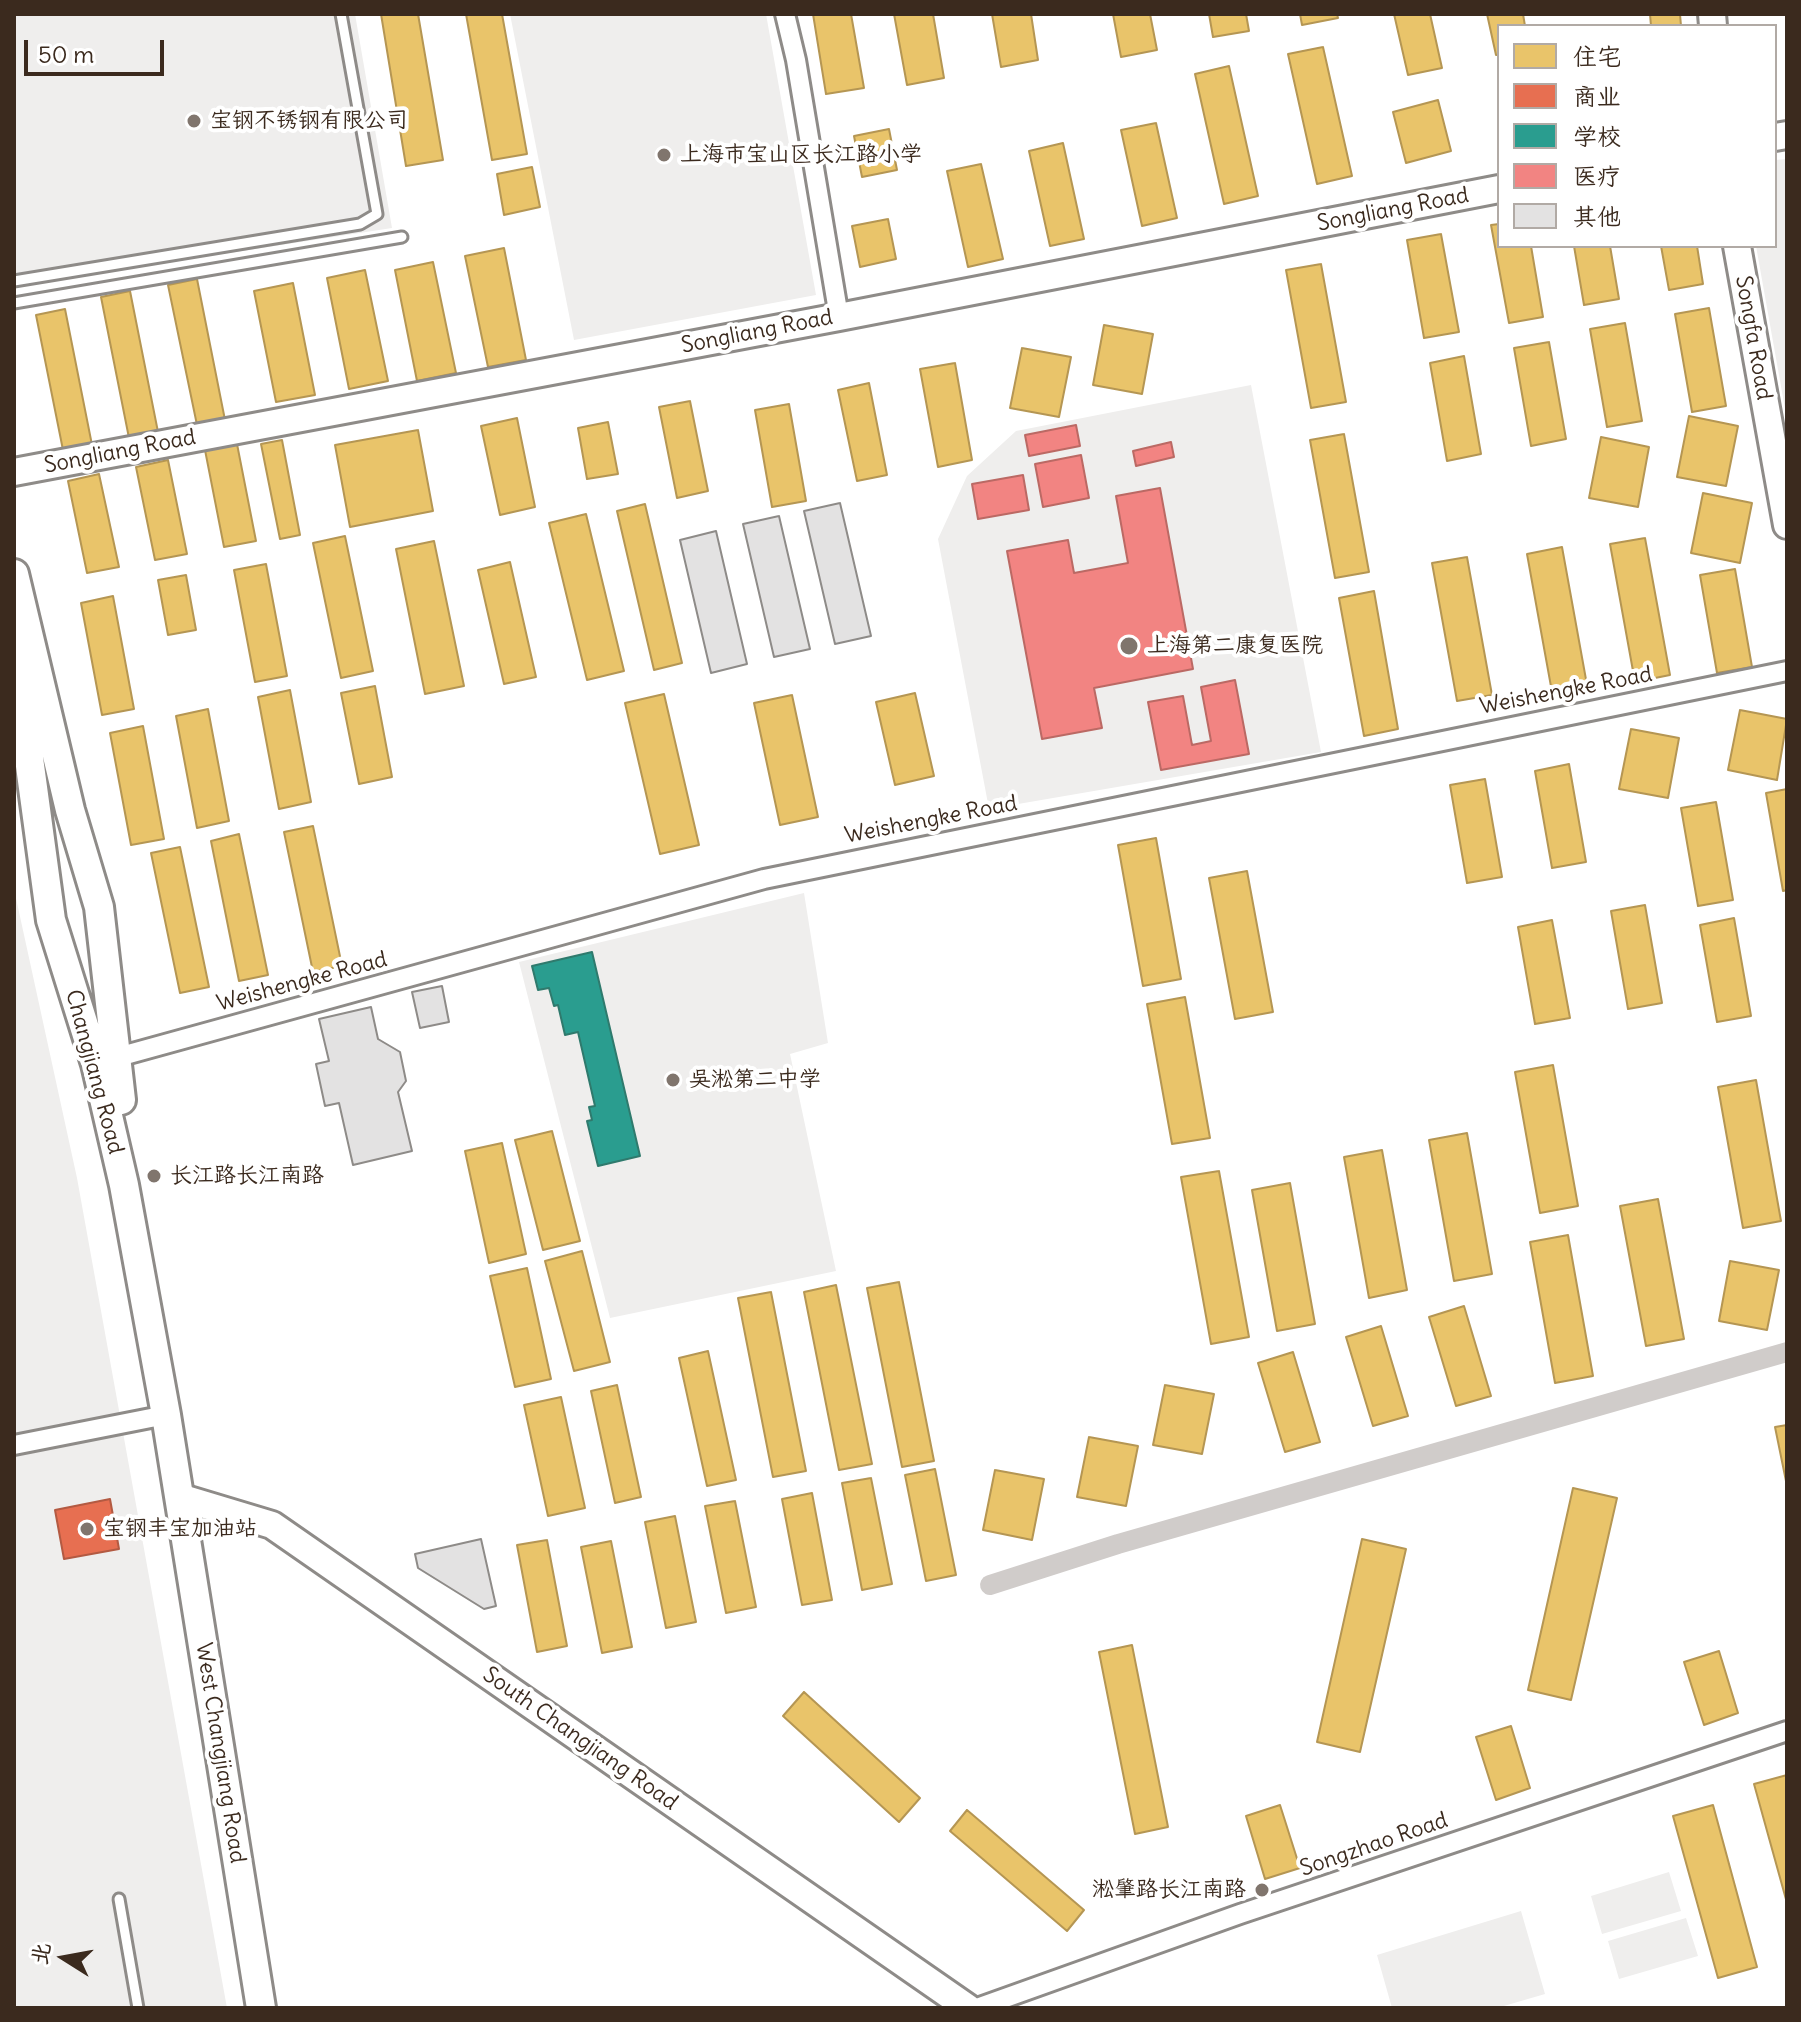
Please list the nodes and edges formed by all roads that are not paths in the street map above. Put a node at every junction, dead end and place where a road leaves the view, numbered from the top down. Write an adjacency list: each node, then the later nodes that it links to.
1 (341, 14): 6 (lane)
2 (785, 14): 8 (street)
3 (1497, 189): 8 (street, Songliang Road)
4 (402, 237): 7 (lane)
5 (1737, 248): 10 (street, Songfa Road)
6 (14, 281)
7 (14, 303)
8 (839, 317): 9 (street, Songliang Road)
9 (14, 472)
10 (1787, 525)
11 (14, 574): 14 (main road)
12 (14, 648): 14 (main road, Changjiang Road)
13 (1787, 671): 14 (street, Weishengke Road)
14 (106, 1061): 15 (main road, Changjiang Road)
15 (166, 1415): 16 (street); 17 (main road, Changjiang Road)
16 (14, 1445)
17 (179, 1497): 21 (main road, West Changjiang Road); 22 (street, South Changjiang Road)
18 (1787, 1731): 23 (street, Songzhao Road)
19 (119, 1899): 20 (lane)
20 (138, 2008)
21 (261, 2008)
22 (968, 2008)
23 (977, 2008)

